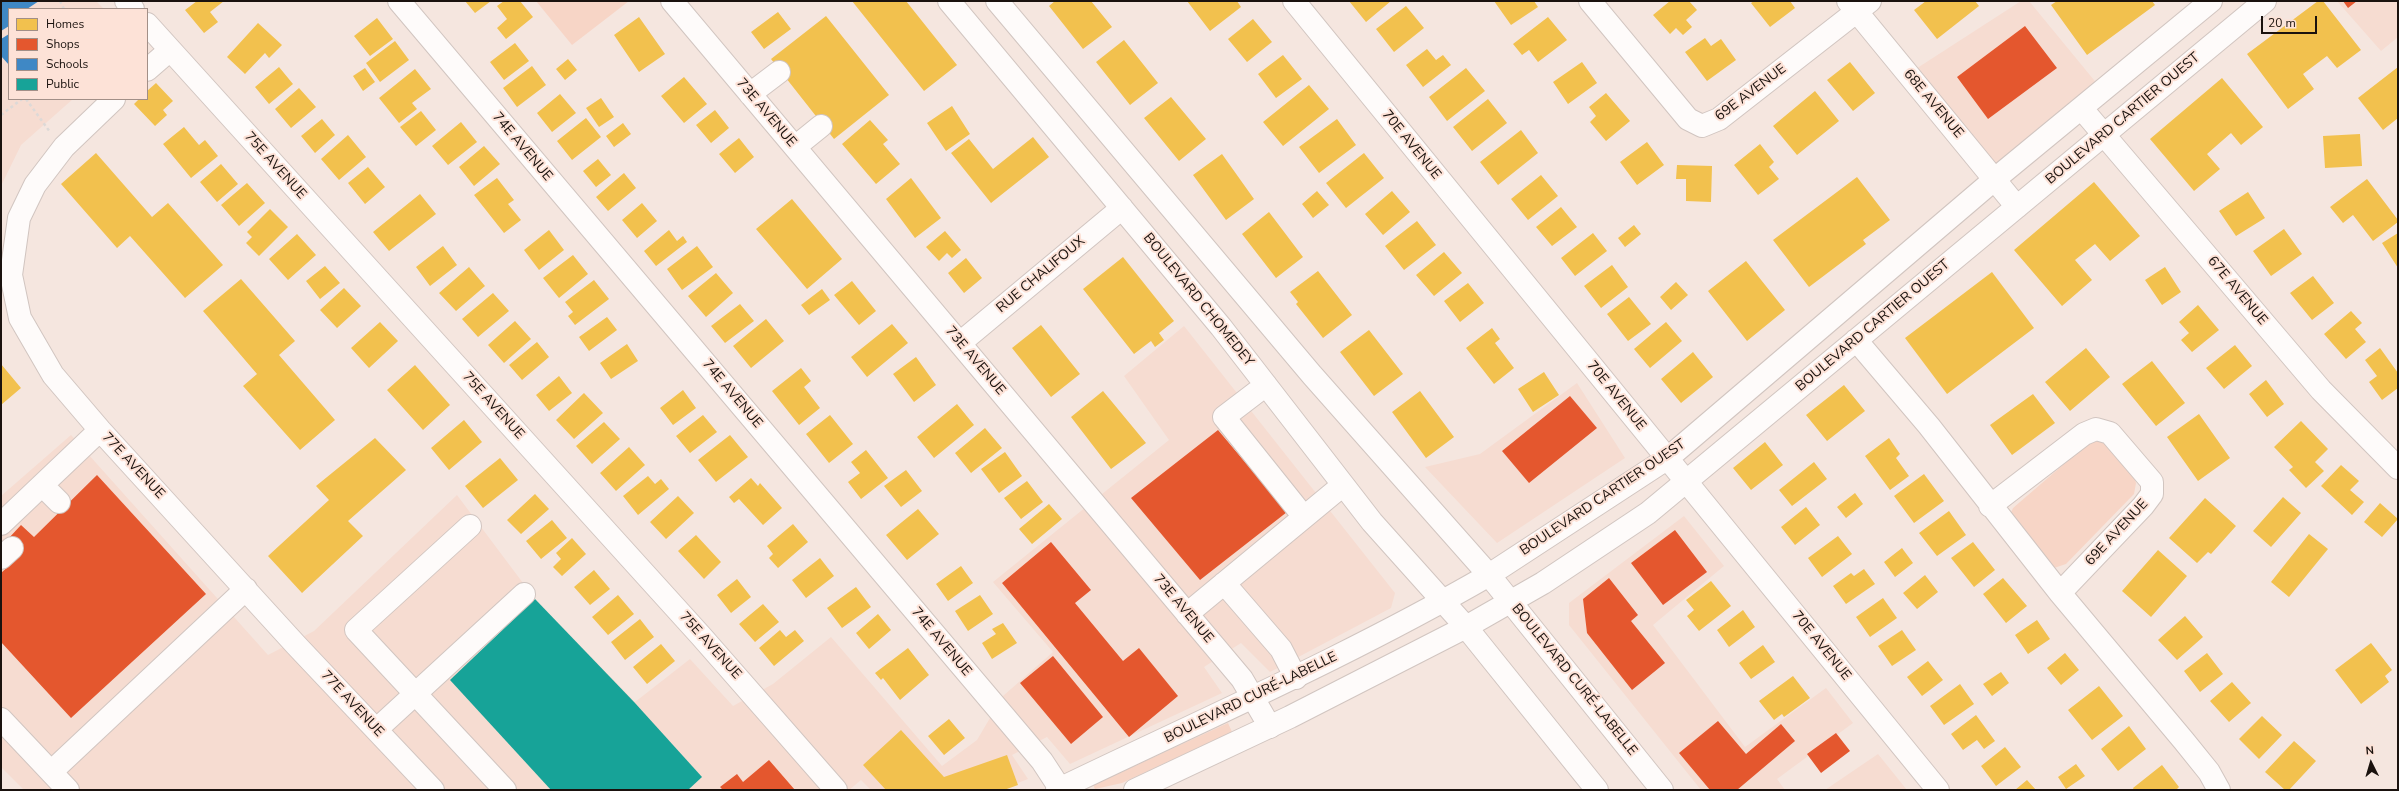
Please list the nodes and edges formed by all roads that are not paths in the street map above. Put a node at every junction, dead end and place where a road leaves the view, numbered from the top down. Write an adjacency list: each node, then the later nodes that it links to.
1 (399, 1): 57 (street, 74E AVENUE)
2 (672, 1): 14 (street, 73E AVENUE)
3 (949, 1): 22 (street, BOULEVARD CHOMEDEY)
4 (997, 1): 37 (street)
5 (1294, 1): 27 (street, 70E AVENUE)
6 (1590, 1): 9 (street, 69E AVENUE)
7 (2211, 1): 16 (street, BOULEVARD CARTIER OUEST)
8 (2265, 1): 18 (street, BOULEVARD CARTIER OUEST)
9 (1858, 5): 20 (street, 68E AVENUE)
10 (148, 25): 11 (street, 75E AVENUE)
11 (170, 50): 12 (street); 56 (street, 75E AVENUE)
12 (148, 69)
13 (779, 72): 14 (street)
14 (750, 94): 19 (street, 73E AVENUE)
15 (113, 100): 26 (street, 77E AVENUE)
16 (2082, 109): 18 (street, 67E AVENUE); 20 (street, BOULEVARD CARTIER OUEST)
17 (821, 126): 19 (street)
18 (2104, 135): 21 (street, BOULEVARD CARTIER OUEST); 28 (street, 67E AVENUE)
19 (795, 147): 24 (street, 73E AVENUE)
20 (1995, 179): 21 (street, 68E AVENUE); 27 (street, BOULEVARD CARTIER OUEST)
21 (2017, 207): 23 (street, BOULEVARD CARTIER OUEST)
22 (1122, 208): 24 (street, RUE CHALIFOUX); 25 (street, BOULEVARD CHOMEDEY)
23 (1856, 340): 29 (street, BOULEVARD CARTIER OUEST); 33 (street)
24 (960, 343): 44 (street, 73E AVENUE)
25 (1266, 385): 31 (street, BOULEVARD CHOMEDEY); 34 (street)
26 (100, 430): 30 (street); 39 (street, 77E AVENUE)
27 (1668, 458): 29 (street, 70E AVENUE); 37 (street, BOULEVARD CARTIER OUEST)
28 (2398, 468)
29 (1686, 481): 43 (street, BOULEVARD CARTIER OUEST); 61 (street, 70E AVENUE)
30 (42, 485): 32 (street); 35 (street)
31 (1343, 485): 34 (street); 42 (street, BOULEVARD CHOMEDEY)
32 (59, 502)
33 (1990, 506): 40 (street); 40 (street, 69E AVENUE)
34 (1304, 517): 38 (street)
35 (1, 524)
36 (470, 526): 47 (street)
37 (1489, 575): 42 (street, BOULEVARD CURÉ-LABELLE); 43 (street, BOULEVARD CURÉ-LABELLE)
38 (1224, 583): 44 (street); 46 (street)
39 (246, 589): 51 (street, 77E AVENUE); 52 (street)
40 (2060, 593): 62 (street)
41 (524, 594): 47 (street)
42 (1442, 602): 45 (street); 46 (street, BOULEVARD CURÉ-LABELLE)
43 (1511, 603): 45 (street, BOULEVARD CARTIER OUEST); 60 (street, BOULEVARD CURÉ-LABELLE)
44 (1187, 614): 48 (street, 73E AVENUE)
45 (1466, 627): 50 (street); 59 (street)
46 (1296, 678): 48 (street, BOULEVARD CURÉ-LABELLE)
47 (416, 694): 51 (street); 55 (street)
48 (1254, 698): 50 (street, 73E AVENUE); 57 (street, BOULEVARD CURÉ-LABELLE)
49 (1, 719): 52 (street)
50 (1270, 727): 58 (street)
51 (377, 729): 54 (street, 77E AVENUE)
52 (51, 772): 53 (street)
53 (68, 790)
54 (433, 790)
55 (505, 790)
56 (836, 790)
57 (1060, 790)
58 (1135, 790)
59 (1597, 790)
60 (1662, 790)
61 (1938, 790)
62 (2219, 790)

